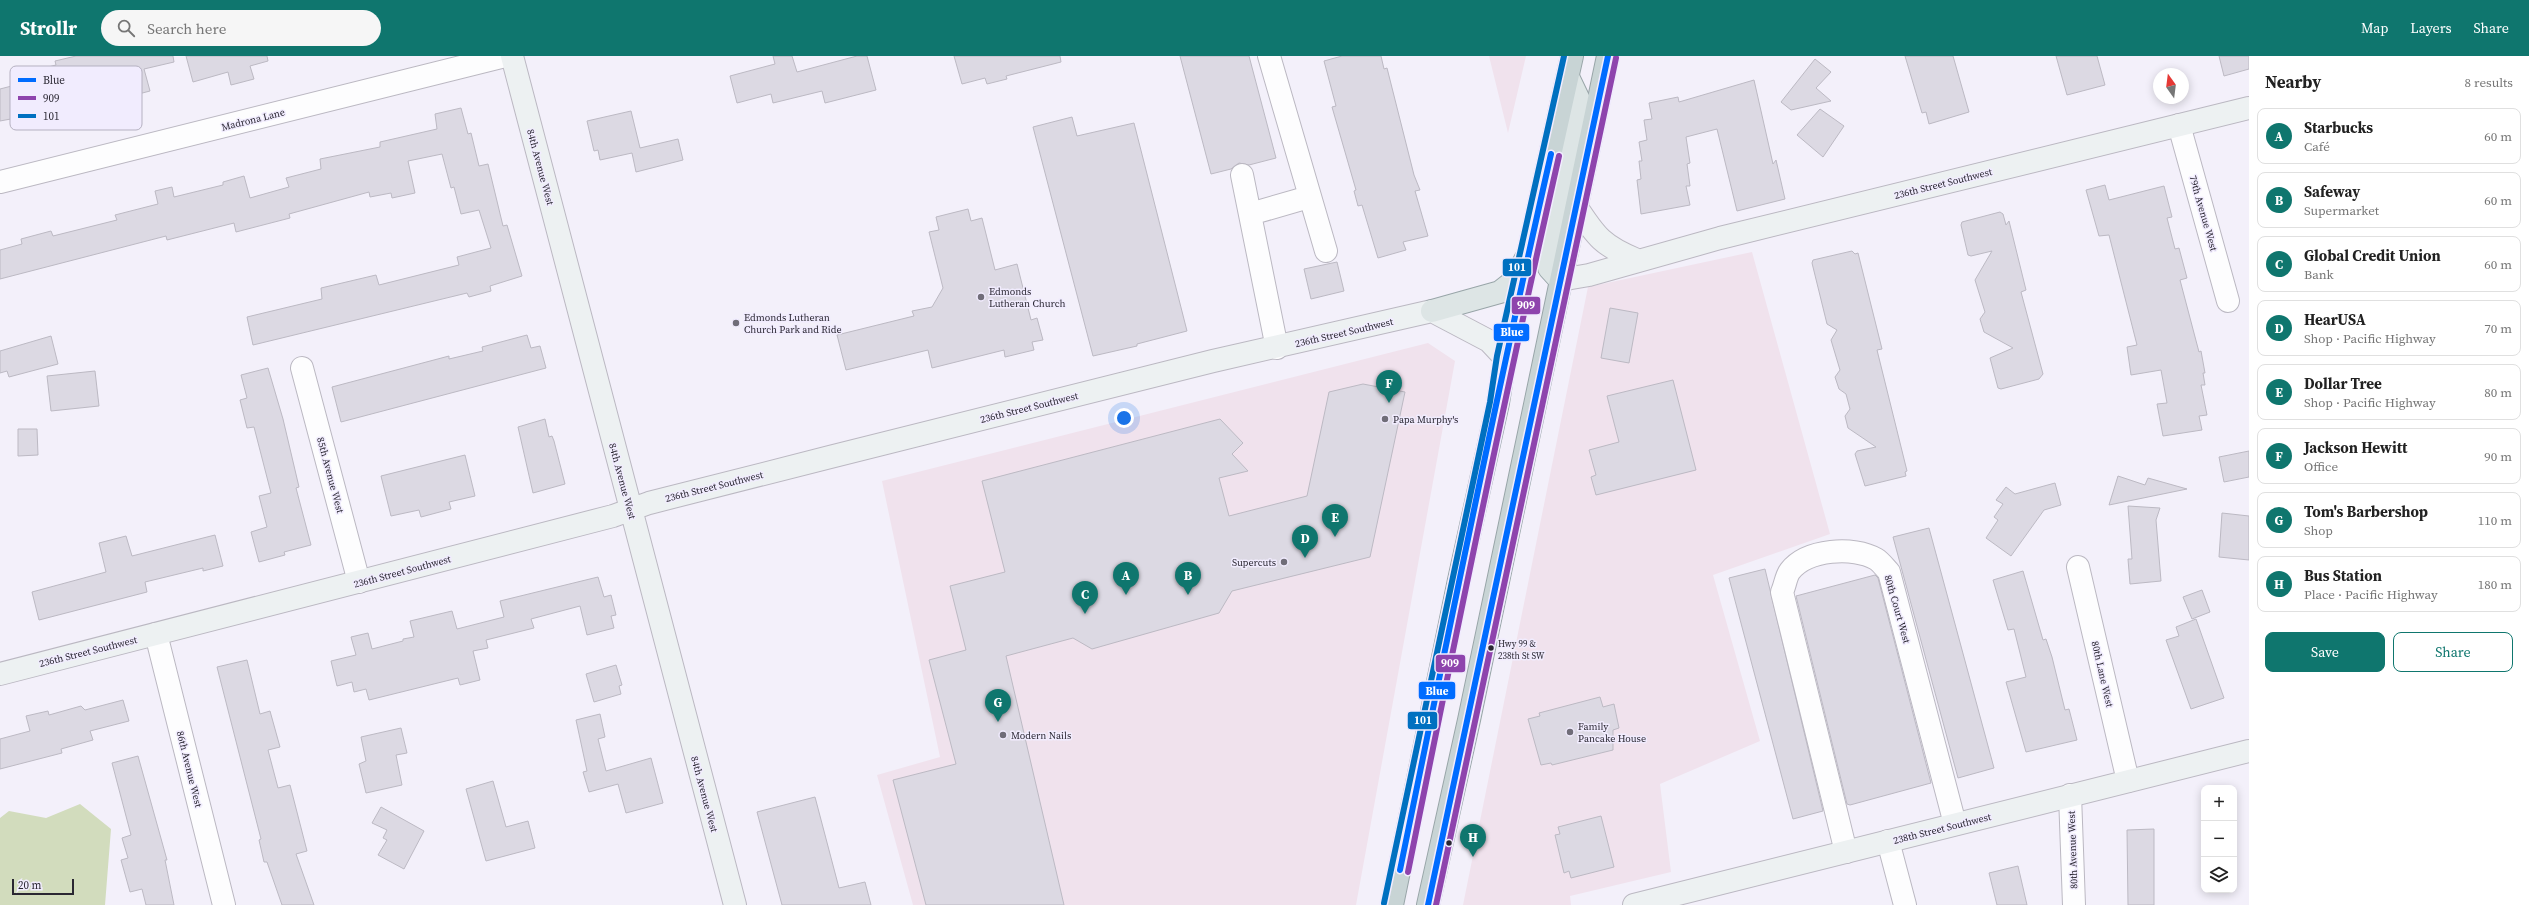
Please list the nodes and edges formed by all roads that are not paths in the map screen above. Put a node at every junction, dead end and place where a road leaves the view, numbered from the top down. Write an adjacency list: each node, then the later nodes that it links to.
1 (505, 56): 10 (street, Madrona Lane)
2 (512, 56): 23 (street, 84th Avenue West)
3 (1269, 56): 11 (street)
4 (1572, 56): 6 (highway)
5 (1608, 56): 12 (highway)
6 (1568, 77): 15 (highway); 17 (main road)
7 (2249, 108): 8 (street, 236th Street Southwest)
8 (2179, 125): 16 (street, 236th Street Southwest); 18 (street, 79th Avenue West)
9 (1242, 176): 13 (street)
10 (0, 182)
11 (1309, 197): 13 (street); 14 (street)
12 (1576, 206): 16 (street); 17 (highway)
13 (1250, 214): 20 (street)
14 (1326, 251)
15 (1529, 254): 19 (main road); 21 (highway)
16 (1637, 260): 17 (street, 236th Street Southwest)
17 (1560, 280): 37 (highway)
18 (2228, 301)
19 (1432, 311): 20 (street, 236th Street Southwest); 21 (street)
20 (1278, 348): 23 (street, 236th Street Southwest)
21 (1505, 358): 36 (highway)
22 (302, 368): 25 (street, 85th Avenue West)
23 (630, 510): 25 (street, 236th Street Southwest); 35 (street, 84th Avenue West)
24 (2078, 568): 29 (street, 80th Lane West)
25 (359, 582): 26 (street, 236th Street Southwest)
26 (156, 634): 27 (street, 236th Street Southwest); 34 (street, 86th Avenue West)
27 (0, 674)
28 (2249, 751): 29 (street, 238th Street Southwest)
29 (2128, 781): 30 (street, 238th Street Southwest)
30 (2070, 796): 31 (street, 238th Street Southwest); 40 (street, 80th Avenue West)
31 (1955, 824): 32 (street, 238th Street Southwest); 33 (street, 80th Court West)
32 (1888, 841): 33 (street, 238th Street Southwest); 39 (street)
33 (1846, 852): 38 (street, 238th Street Southwest)
34 (224, 905)
35 (734, 905)
36 (1392, 905)
37 (1428, 905)
38 (1634, 905)
39 (1905, 905)
40 (2074, 905)

